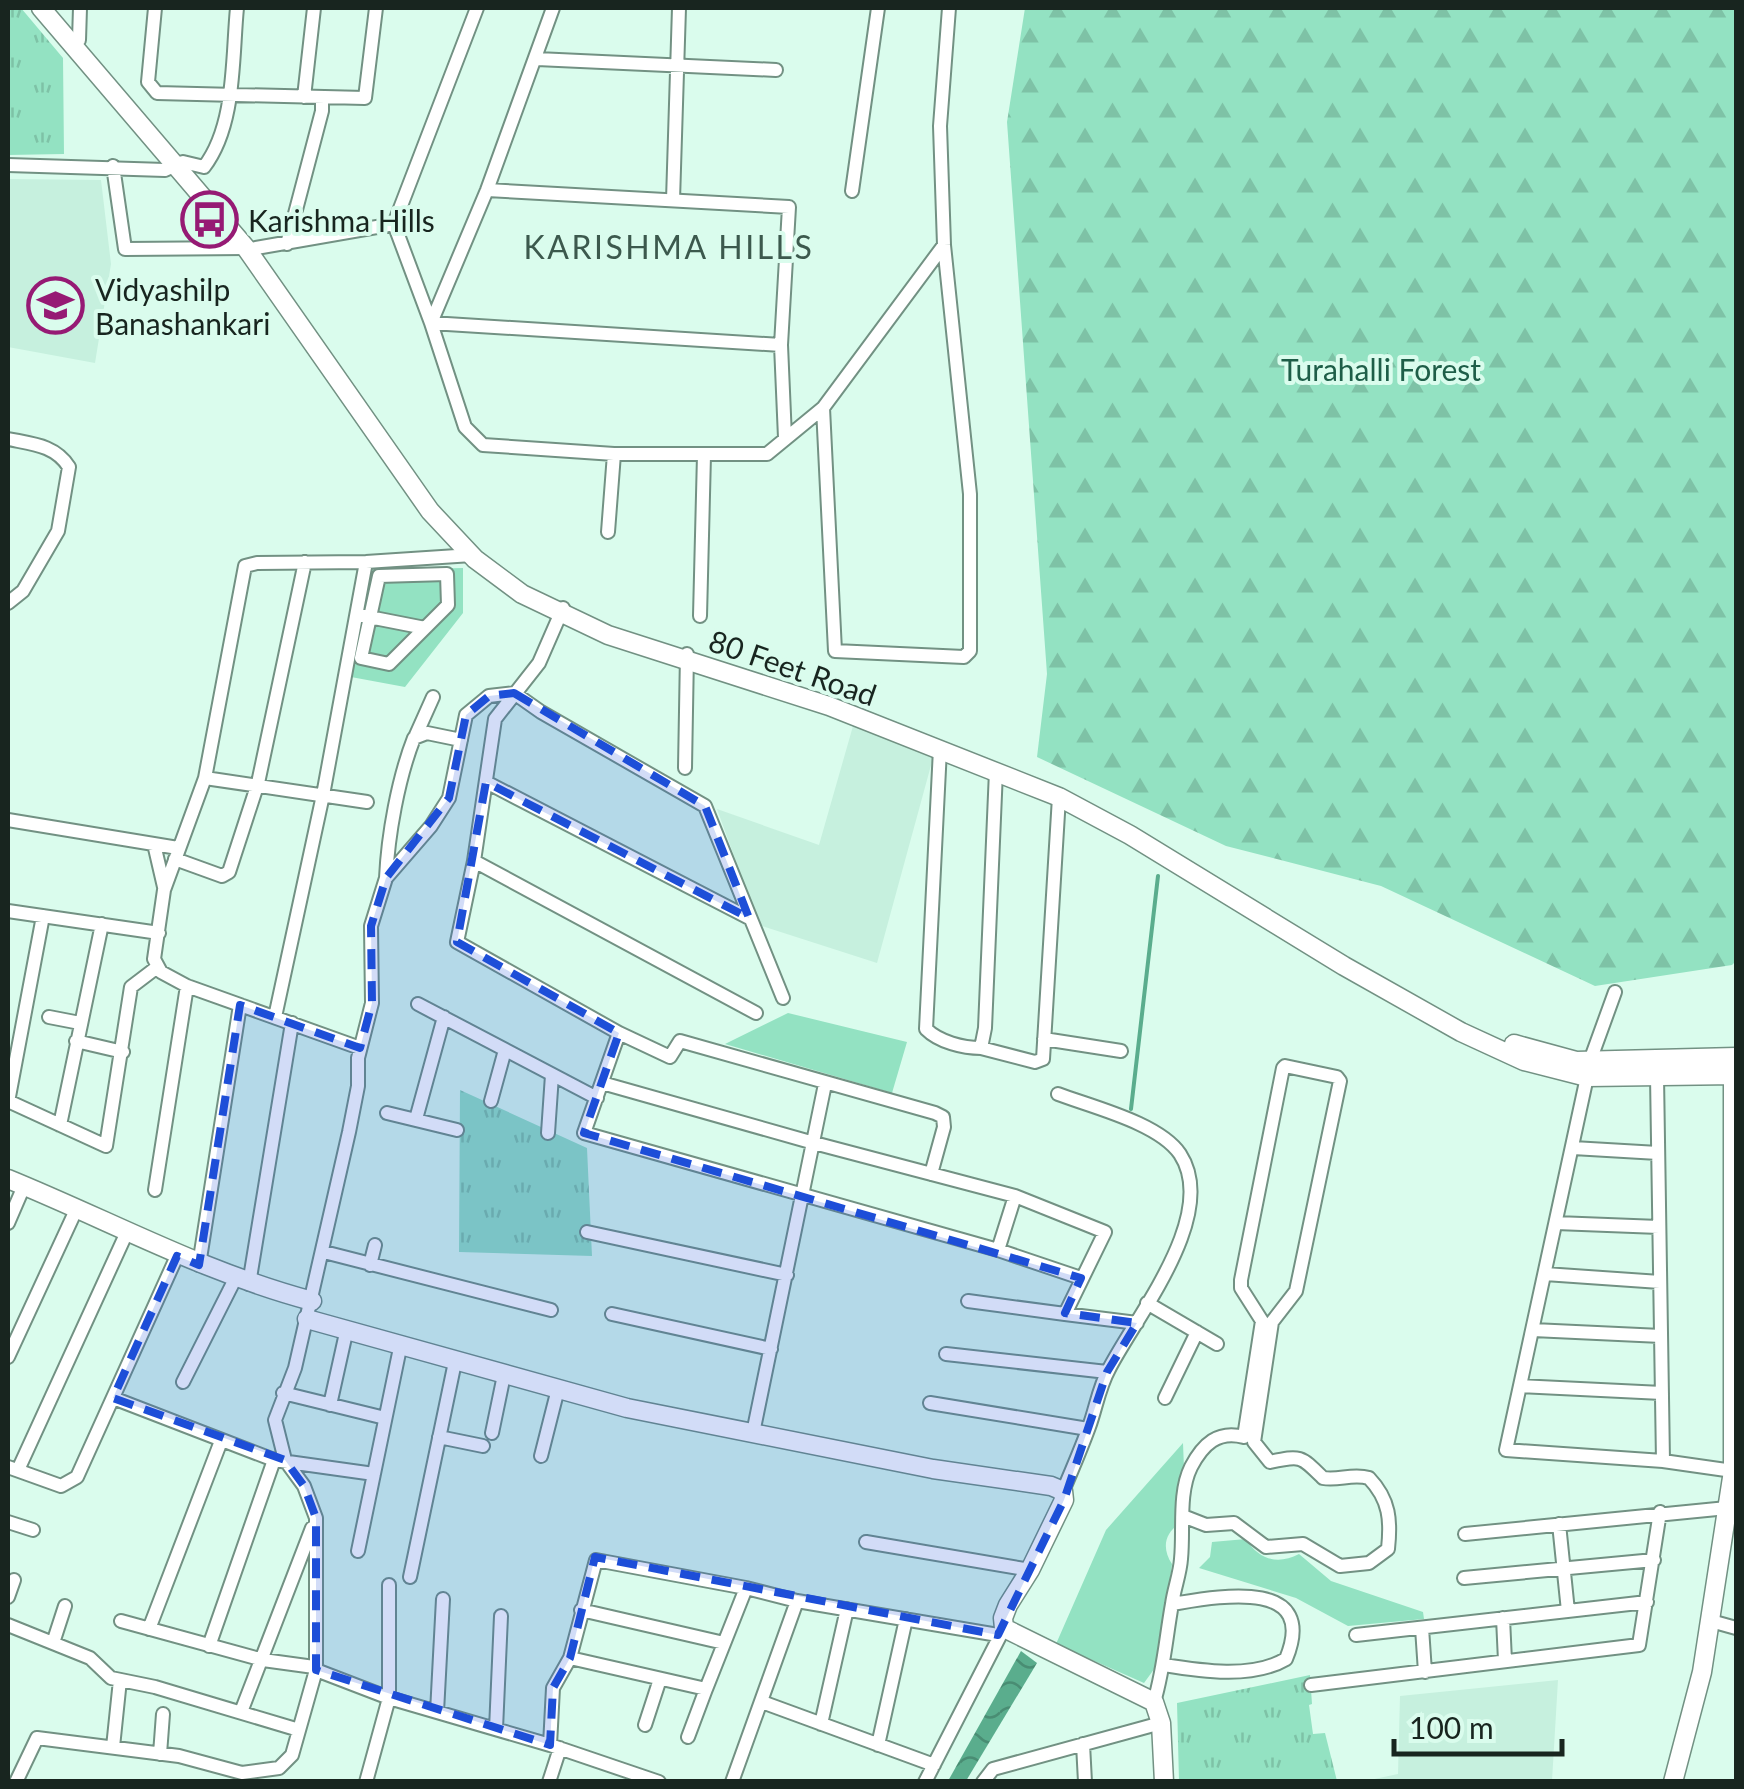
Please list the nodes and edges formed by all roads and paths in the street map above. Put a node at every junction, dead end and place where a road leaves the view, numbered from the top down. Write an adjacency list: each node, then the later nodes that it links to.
1 (41, 8): 20 (main road, 80 Feet Road)
2 (50, 8): 13 (main road, 80 Feet Road)
3 (80, 8): 13 (street)
4 (155, 8): 17 (street)
5 (237, 8): 17 (street)
6 (314, 8): 18 (street)
7 (376, 8): 19 (street)
8 (478, 8): 26 (street)
9 (553, 8): 14 (street)
10 (679, 8): 15 (street)
11 (878, 8): 24 (street)
12 (949, 8): 28 (street)
13 (78, 40): 20 (main road, 80 Feet Road)
14 (537, 59): 15 (street); 23 (street)
15 (675, 67): 16 (street); 25 (street)
16 (776, 70)
17 (229, 94): 18 (street); 20 (street)
18 (304, 97): 19 (street)
19 (322, 97): 27 (street)
20 (179, 164): 22 (street); 29 (main road, 80 Feet Road)
21 (8, 165): 22 (street)
22 (113, 166): 29 (street)
23 (487, 190): 25 (street); 30 (street)
24 (852, 191)
25 (673, 200): 31 (street)
26 (394, 224): 27 (street); 30 (street)
27 (286, 244): 29 (street)
28 (944, 244): 32 (street); 32 (street)
29 (251, 248): 38 (main road, 80 Feet Road); 42 (main road, 80 Feet Road)
30 (431, 323): 31 (street); 35 (street)
31 (781, 345): 33 (street)
32 (823, 408): 33 (street)
33 (785, 438): 36 (street)
34 (8, 439): 41 (street)
35 (614, 454): 36 (street); 37 (street)
36 (704, 455): 44 (street)
37 (608, 532)
38 (472, 555): 40 (street); 42 (main road, 80 Feet Road)
39 (305, 562): 40 (street); 54 (street); 56 (street)
40 (366, 562): 43 (street)
41 (8, 602)
42 (562, 610): 46 (main road, 80 Feet Road); 47 (street)
43 (363, 616): 45 (street); 45 (street); 45 (street); 57 (street)
44 (700, 616)
45 (425, 628)
46 (687, 656): 51 (main road, 80 Feet Road); 52 (street); 75 (main road, 80 Feet Road)
47 (514, 693): 50 (street); 55 (street); 68 (street)
48 (433, 698): 49 (street)
49 (416, 735): 50 (street); 64 (street)
50 (460, 740): 64 (street)
51 (940, 749): 53 (main road, 80 Feet Road); 88 (street)
52 (686, 768)
53 (996, 770): 58 (main road, 80 Feet Road); 88 (street)
54 (205, 778): 56 (street); 62 (street)
55 (486, 782): 63 (street); 68 (street)
56 (258, 783): 57 (street); 62 (street)
57 (323, 795): 59 (street); 80 (street)
58 (1059, 797): 75 (main road, 80 Feet Road); 85 (street)
59 (367, 802)
60 (8, 820): 61 (street)
61 (154, 844): 62 (street); 65 (street)
62 (176, 854): 65 (street)
63 (474, 861): 78 (street); 84 (street)
64 (386, 878): 87 (street)
65 (164, 890): 70 (street)
66 (8, 911): 67 (street)
67 (43, 916): 69 (street); 101 (street)
68 (749, 918): 74 (street)
69 (102, 924): 70 (street); 82 (street)
70 (159, 933): 71 (street)
71 (156, 968): 72 (street); 91 (street)
72 (187, 986): 77 (street); 113 (street)
73 (1615, 992): 93 (street)
74 (783, 998)
75 (1411, 998): 93 (main road, 80 Feet Road)
76 (418, 1004): 81 (street)
77 (240, 1005): 80 (street); 127 (street)
78 (756, 1014)
79 (49, 1017): 82 (street)
80 (275, 1017): 83 (street)
81 (444, 1017): 89 (street); 103 (street)
82 (80, 1023): 86 (street)
83 (292, 1023): 87 (street); 132 (street)
84 (619, 1034): 96 (street); 97 (street)
85 (1044, 1040): 88 (street); 90 (street)
86 (76, 1041): 91 (street); 104 (street)
87 (360, 1048): 125 (street)
88 (982, 1048)
89 (505, 1050): 94 (street); 100 (street)
90 (1120, 1051)
91 (123, 1052): 104 (street)
92 (1735, 1066): 93 (main road, 80 Feet Road); 95 (main road, 80 Feet Road); 110 (main road)
93 (1589, 1069): 95 (main road, 80 Feet Road); 108 (street)
94 (552, 1075): 99 (street); 106 (street)
95 (1657, 1076): 109 (street)
96 (602, 1082): 99 (street); 107 (street)
97 (825, 1084): 107 (street); 111 (street)
98 (1058, 1094): 135 (street)
99 (596, 1098): 114 (street)
100 (491, 1101)
101 (8, 1102): 104 (street)
102 (387, 1113): 103 (street)
103 (416, 1119): 105 (street)
104 (60, 1125)
105 (457, 1130)
106 (548, 1133)
107 (814, 1143): 111 (street); 114 (street)
108 (1573, 1148): 109 (street); 118 (street)
109 (1658, 1152): 119 (street)
110 (1734, 1166): 122 (main road)
111 (931, 1174): 115 (street)
112 (16, 1182): 116 (main road); 117 (street)
113 (156, 1190)
114 (803, 1196): 124 (street); 130 (street)
115 (1015, 1196): 124 (street); 131 (street)
116 (76, 1210): 120 (main road); 150 (street)
117 (8, 1222)
118 (1556, 1223): 119 (street); 129 (street)
119 (1660, 1227): 133 (street)
120 (127, 1232): 126 (main road); 174 (street)
121 (587, 1232): 130 (street)
122 (1735, 1233): 175 (main road)
123 (375, 1245): 128 (street)
124 (998, 1250): 131 (street)
125 (324, 1252): 128 (street); 136 (street)
126 (178, 1256): 127 (main road); 159 (street)
127 (199, 1264): 132 (main road)
128 (370, 1265): 137 (street)
129 (1545, 1274): 133 (street); 141 (street)
130 (787, 1275): 147 (street)
131 (1081, 1278): 139 (street)
132 (242, 1281): 136 (main road); 154 (street)
133 (1660, 1282): 144 (street)
134 (968, 1301): 139 (street)
135 (1147, 1303): 140 (street); 142 (street)
136 (310, 1310): 143 (main road); 157 (street)
137 (551, 1310)
138 (612, 1314): 147 (street)
139 (1064, 1314): 140 (street)
140 (1136, 1323): 152 (street)
141 (1533, 1330): 144 (street); 155 (street)
142 (1198, 1332): 145 (street); 160 (street)
143 (346, 1333): 146 (main road); 162 (street)
144 (1661, 1336): 158 (street)
145 (1217, 1344)
146 (400, 1348): 151 (main road); 163 (street)
147 (771, 1349): 167 (street)
148 (1264, 1350): 148 (street); 164 (street)
149 (946, 1354): 152 (street)
150 (8, 1357)
151 (454, 1362): 153 (main road); 168 (street)
152 (1107, 1372): 165 (street)
153 (504, 1375): 156 (main road); 166 (street)
154 (183, 1382)
155 (1521, 1386): 158 (street); 173 (street)
156 (558, 1390): 167 (main road); 171 (street)
157 (283, 1393): 162 (street); 172 (street)
158 (1662, 1393): 173 (street)
159 (113, 1398): 169 (street); 174 (street)
160 (1164, 1398)
161 (930, 1404): 165 (street)
162 (330, 1405): 163 (street)
163 (385, 1418): 176 (street)
164 (1252, 1420): 180 (street); 180 (street)
165 (1088, 1429): 177 (street)
166 (492, 1433)
167 (753, 1433): 177 (main road)
168 (439, 1436): 170 (street); 191 (street)
169 (221, 1441): 172 (street); 213 (street)
170 (483, 1446)
171 (541, 1456)
172 (279, 1460): 176 (street); 181 (street); 218 (street)
173 (1664, 1462): 175 (street)
174 (12, 1468)
175 (1735, 1470): 178 (main road)
176 (374, 1474): 187 (street)
177 (1063, 1491): 190 (main road)
178 (1728, 1500): 179 (street); 209 (main road)
179 (1660, 1512): 183 (street); 188 (street)
180 (1183, 1516): 200 (street)
181 (316, 1518): 220 (street); 223 (street)
182 (8, 1522): 184 (street)
183 (1559, 1524): 185 (street); 189 (street)
184 (33, 1530)
185 (1465, 1534)
186 (866, 1542): 190 (street)
187 (358, 1551)
188 (1654, 1560): 189 (street); 199 (street)
189 (1564, 1568): 192 (street); 204 (street)
190 (1030, 1570): 215 (main road)
191 (410, 1578)
192 (1464, 1578)
193 (14, 1580): 196 (street)
194 (389, 1585): 229 (street)
195 (746, 1588): 198 (street); 203 (street); 217 (street)
196 (8, 1597)
197 (443, 1599): 233 (street)
198 (798, 1601): 202 (street); 230 (street)
199 (1647, 1602): 204 (street); 221 (street)
200 (1172, 1604): 222 (street); 222 (street)
201 (66, 1606): 216 (street)
202 (847, 1609): 207 (street); 236 (street)
203 (581, 1610): 217 (street); 219 (street)
204 (1568, 1611): 206 (street)
205 (501, 1616): 238 (street)
206 (1502, 1618): 211 (street); 221 (street)
207 (906, 1619): 215 (street); 242 (street)
208 (121, 1621): 213 (street)
209 (1711, 1621): 212 (street); 249 (main road)
210 (8, 1625): 216 (street)
211 (1422, 1628): 214 (street); 224 (street)
212 (1736, 1628)
213 (150, 1629): 218 (street)
214 (1356, 1635)
215 (1013, 1636): 231 (main road); 246 (street)
216 (53, 1643): 226 (street)
217 (724, 1643): 228 (street)
218 (209, 1646): 220 (street)
219 (570, 1658): 225 (street); 243 (street)
220 (262, 1660): 223 (street); 232 (street)
221 (1505, 1662): 224 (street)
222 (1164, 1666): 231 (street)
223 (315, 1669): 229 (street); 239 (street)
224 (1425, 1672): 227 (street)
225 (660, 1679): 228 (street); 237 (street)
226 (120, 1680): 232 (street); 244 (street)
227 (1312, 1686)
228 (706, 1690): 240 (street)
229 (389, 1698): 233 (street); 251 (street)
230 (762, 1702): 236 (street); 254 (street)
231 (1154, 1702): 235 (main road)
232 (241, 1712): 239 (street)
233 (437, 1712): 238 (street)
234 (163, 1714): 245 (street)
235 (1162, 1723): 241 (street); 258 (main road)
236 (822, 1724): 242 (street)
237 (645, 1725)
238 (496, 1729): 243 (street)
239 (298, 1730): 247 (street)
240 (688, 1736)
241 (1084, 1744): 256 (street); 257 (street)
242 (878, 1745): 246 (street)
243 (555, 1746): 248 (street); 252 (street)
244 (113, 1747): 245 (street); 250 (street)
245 (160, 1754): 247 (street)
246 (934, 1766): 255 (street)
247 (277, 1775)
248 (638, 1779): 253 (street)
249 (1672, 1780)
250 (16, 1782)
251 (366, 1782)
252 (549, 1782)
253 (659, 1782)
254 (732, 1782)
255 (925, 1782)
256 (983, 1782)
257 (1085, 1782)
258 (1164, 1782)

